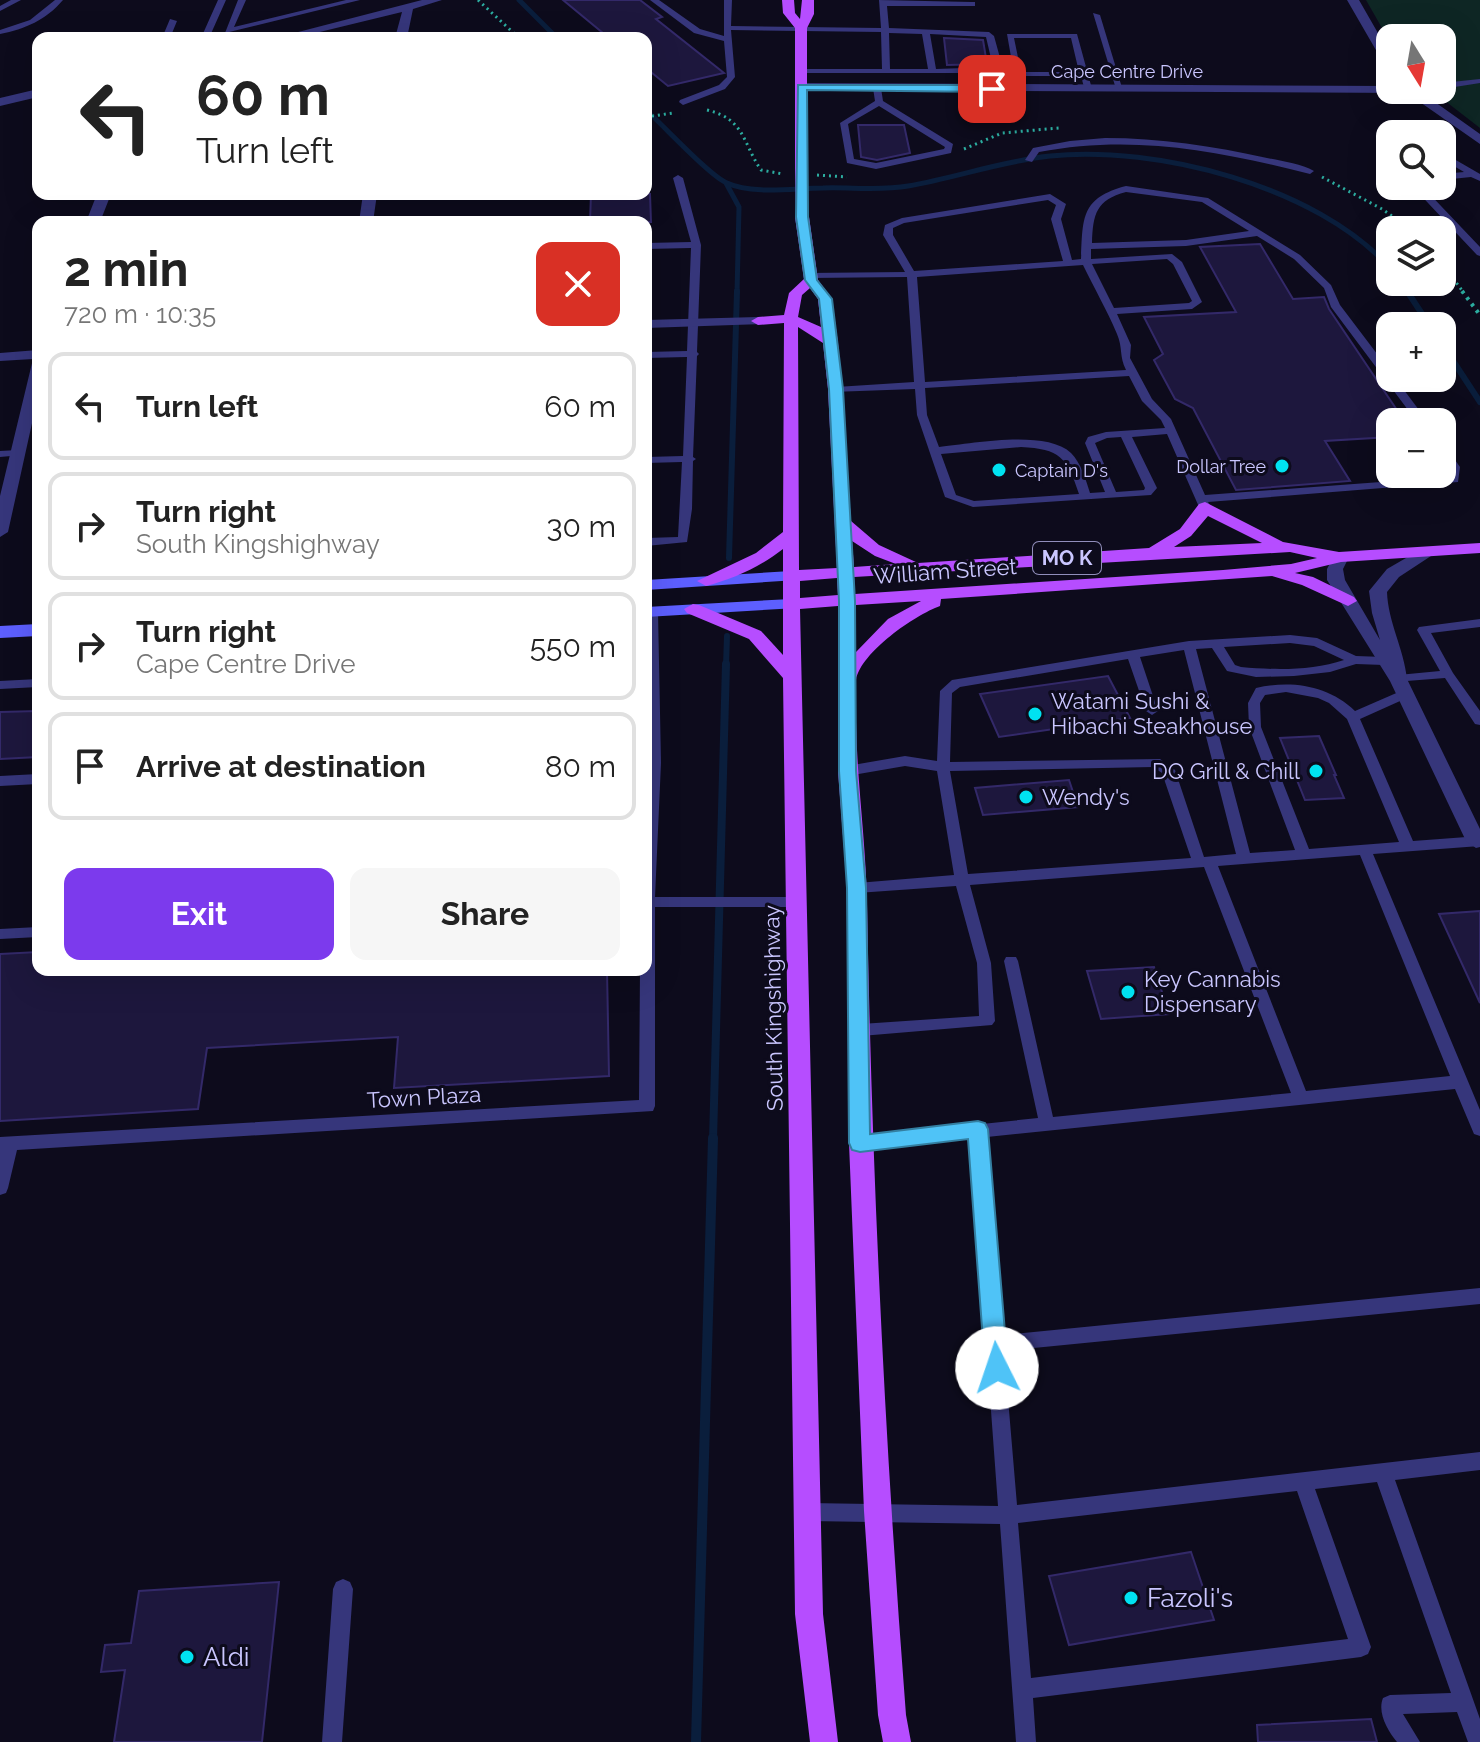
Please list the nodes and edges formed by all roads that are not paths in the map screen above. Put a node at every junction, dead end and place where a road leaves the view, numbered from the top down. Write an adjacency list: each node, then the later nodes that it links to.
1 (17, 0): 14 (lane)
2 (59, 0): 22 (lane)
3 (222, 0): 24 (lane)
4 (242, 0): 25 (lane)
5 (356, 0): 26 (lane)
6 (433, 0): 15 (street)
7 (654, 0): 29 (lane)
8 (728, 0): 18 (lane)
9 (788, 0): 19 (main road)
10 (808, 0): 19 (main road)
11 (1353, 0): 30 (street)
12 (883, 2): 13 (lane); 20 (lane)
13 (972, 4)
14 (0, 9)
15 (408, 9): 27 (street); 28 (street)
16 (1096, 15): 42 (lane)
17 (173, 21): 23 (lane)
18 (727, 28): 19 (lane); 29 (lane)
19 (801, 28): 20 (lane); 32 (main road)
20 (885, 30): 21 (lane); 31 (lane)
21 (926, 31): 33 (lane); 33 (lane)
22 (0, 32)
23 (168, 32)
24 (208, 32)
25 (226, 32)
26 (236, 32)
27 (307, 32)
28 (402, 32)
29 (726, 39): 46 (lane)
30 (1376, 40)
31 (886, 70): 32 (lane); 33 (lane)
32 (801, 71): 38 (main road)
33 (932, 71)
34 (1017, 74): 35 (lane); 35 (lane); 40 (lane)
35 (1084, 74): 41 (lane)
36 (1480, 81): 37 (lane)
37 (1456, 84)
38 (801, 87): 39 (street, Cape Centre Drive); 65 (main road, bridge)
39 (877, 88): 40 (street, Cape Centre Drive); 47 (lane)
40 (1020, 89): 41 (street, Cape Centre Drive)
41 (1088, 89): 42 (street, Cape Centre Drive)
42 (1120, 89): 43 (street, Cape Centre Drive)
43 (1376, 90)
44 (32, 94): 45 (street)
45 (0, 102)
46 (683, 102)
47 (879, 102): 47 (lane)
48 (1427, 104): 49 (street)
49 (1480, 140)
50 (1029, 160): 52 (lane)
51 (1456, 164): 53 (lane)
52 (1310, 171)
53 (1476, 176): 54 (lane)
54 (1456, 177)
55 (678, 178): 58 (lane)
56 (1430, 200): 61 (lane)
57 (1259, 233): 60 (lane); 60 (lane); 80 (lane)
58 (696, 245): 59 (lane); 68 (lane)
59 (652, 246)
60 (1086, 246): 62 (lane)
61 (1480, 253)
62 (1086, 261): 63 (lane); 66 (lane); 66 (lane)
63 (1068, 263): 64 (lane); 64 (lane)
64 (912, 274): 65 (lane); 77 (lane)
65 (811, 278): 70 (main road, South Kingshighway); 71 (main road)
66 (1110, 311): 76 (lane)
67 (758, 321): 68 (street); 70 (main road); 70 (main road)
68 (692, 322): 69 (street); 73 (lane)
69 (652, 324)
70 (790, 329): 71 (main road); 95 (main road, South Kingshighway)
71 (831, 343): 79 (main road)
72 (32, 354): 75 (street)
73 (694, 354): 74 (lane); 86 (lane)
74 (652, 355)
75 (0, 357)
76 (1132, 373): 77 (lane); 81 (lane)
77 (919, 386): 79 (lane); 83 (lane)
78 (32, 389): 84 (street)
79 (836, 390): 93 (main road)
80 (1412, 408)
81 (1171, 431): 82 (lane); 91 (lane)
82 (1125, 434): 89 (lane); 89 (lane)
83 (934, 451): 90 (lane); 90 (lane)
84 (18, 453): 85 (lane); 92 (street)
85 (0, 454)
86 (690, 459): 87 (lane); 96 (lane)
87 (652, 460)
88 (1376, 487): 91 (lane)
89 (1112, 496): 90 (lane)
90 (1086, 498)
91 (1203, 503): 97 (main road); 100 (main road)
92 (2, 511): 94 (street)
93 (843, 522): 102 (main road); 104 (main road)
94 (0, 532)
95 (791, 533): 105 (main road, South Kingshighway); 106 (main road)
96 (652, 542)
97 (1290, 547): 100 (main road, William Street / MO K); 101 (main road, William Street / MO K)
98 (1480, 548): 99 (main road, William Street / MO K)
99 (1425, 552): 101 (main road, William Street / MO K); 127 (street)
100 (1146, 553): 102 (main road, William Street / MO K)
101 (1341, 557): 103 (main road, William Street / MO K); 110 (street)
102 (926, 567): 104 (main road, William Street / MO K)
103 (1264, 571): 108 (main road, William Street / MO K); 110 (main road)
104 (845, 572): 105 (main road, William Street / MO K); 109 (main road)
105 (791, 576): 106 (main road, William Street); 111 (main road, South Kingshighway)
106 (706, 581): 107 (main road, William Street)
107 (652, 585)
108 (954, 595): 109 (main road, William Street / MO K); 124 (main road)
109 (847, 601): 111 (main road, William Street / MO K); 124 (main road)
110 (1348, 601): 121 (street)
111 (791, 604): 112 (main road, William Street); 123 (main road, South Kingshighway)
112 (693, 609): 113 (main road, William Street); 123 (main road)
113 (652, 612)
114 (1480, 623): 122 (lane)
115 (32, 630): 116 (main road)
116 (0, 632)
117 (1215, 643): 118 (lane); 120 (lane); 120 (lane)
118 (1189, 645): 119 (lane); 139 (lane)
119 (1133, 656): 128 (lane); 131 (lane)
120 (1354, 660): 121 (lane)
121 (1384, 661): 127 (street)
122 (1448, 674): 127 (lane); 130 (lane)
123 (793, 678): 144 (main road, South Kingshighway)
124 (846, 679): 132 (main road)
125 (32, 683): 126 (lane)
126 (0, 685)
127 (1402, 686): 129 (lane); 135 (street)
128 (1152, 711)
129 (1353, 717): 136 (lane); 138 (lane)
130 (1480, 721)
131 (943, 767): 132 (lane); 140 (lane); 141 (lane)
132 (847, 771): 142 (main road)
133 (32, 779): 134 (lane)
134 (0, 781)
135 (1478, 841): 136 (lane)
136 (1408, 846): 137 (lane)
137 (1364, 849): 138 (lane); 150 (lane)
138 (1304, 854): 139 (lane)
139 (1244, 858): 140 (lane)
140 (1204, 861): 141 (lane); 151 (lane)
141 (962, 880): 142 (lane); 149 (lane)
142 (857, 888): 149 (main road)
143 (652, 902): 144 (lane)
144 (797, 902): 164 (main road, South Kingshighway)
145 (32, 932): 146 (lane)
146 (0, 934)
147 (1011, 961): 152 (lane)
148 (647, 976): 156 (lane, Town Plaza)
149 (861, 1030): 155 (main road)
150 (1458, 1082): 151 (lane); 154 (lane)
151 (1301, 1098): 152 (lane)
152 (1047, 1123): 153 (lane)
153 (978, 1129): 155 (lane); 159 (lane)
154 (1480, 1129)
155 (860, 1143): 163 (main road)
156 (5, 1144): 157 (lane)
157 (0, 1188)
158 (1480, 1296): 159 (lane)
159 (995, 1344): 165 (lane)
160 (1480, 1461): 161 (lane)
161 (1383, 1472): 162 (lane); 168 (lane)
162 (1303, 1482): 165 (lane); 167 (lane)
163 (877, 1511): 164 (lane); 165 (lane); 172 (main road)
164 (808, 1512): 171 (main road, South Kingshighway)
165 (1008, 1515): 167 (lane)
166 (343, 1589): 170 (lane)
167 (1022, 1689): 173 (lane)
168 (1463, 1702): 169 (lane); 175 (lane)
169 (1393, 1733): 174 (lane)
170 (332, 1742)
171 (824, 1742)
172 (897, 1742)
173 (1026, 1742)
174 (1410, 1742)
175 (1478, 1742)

